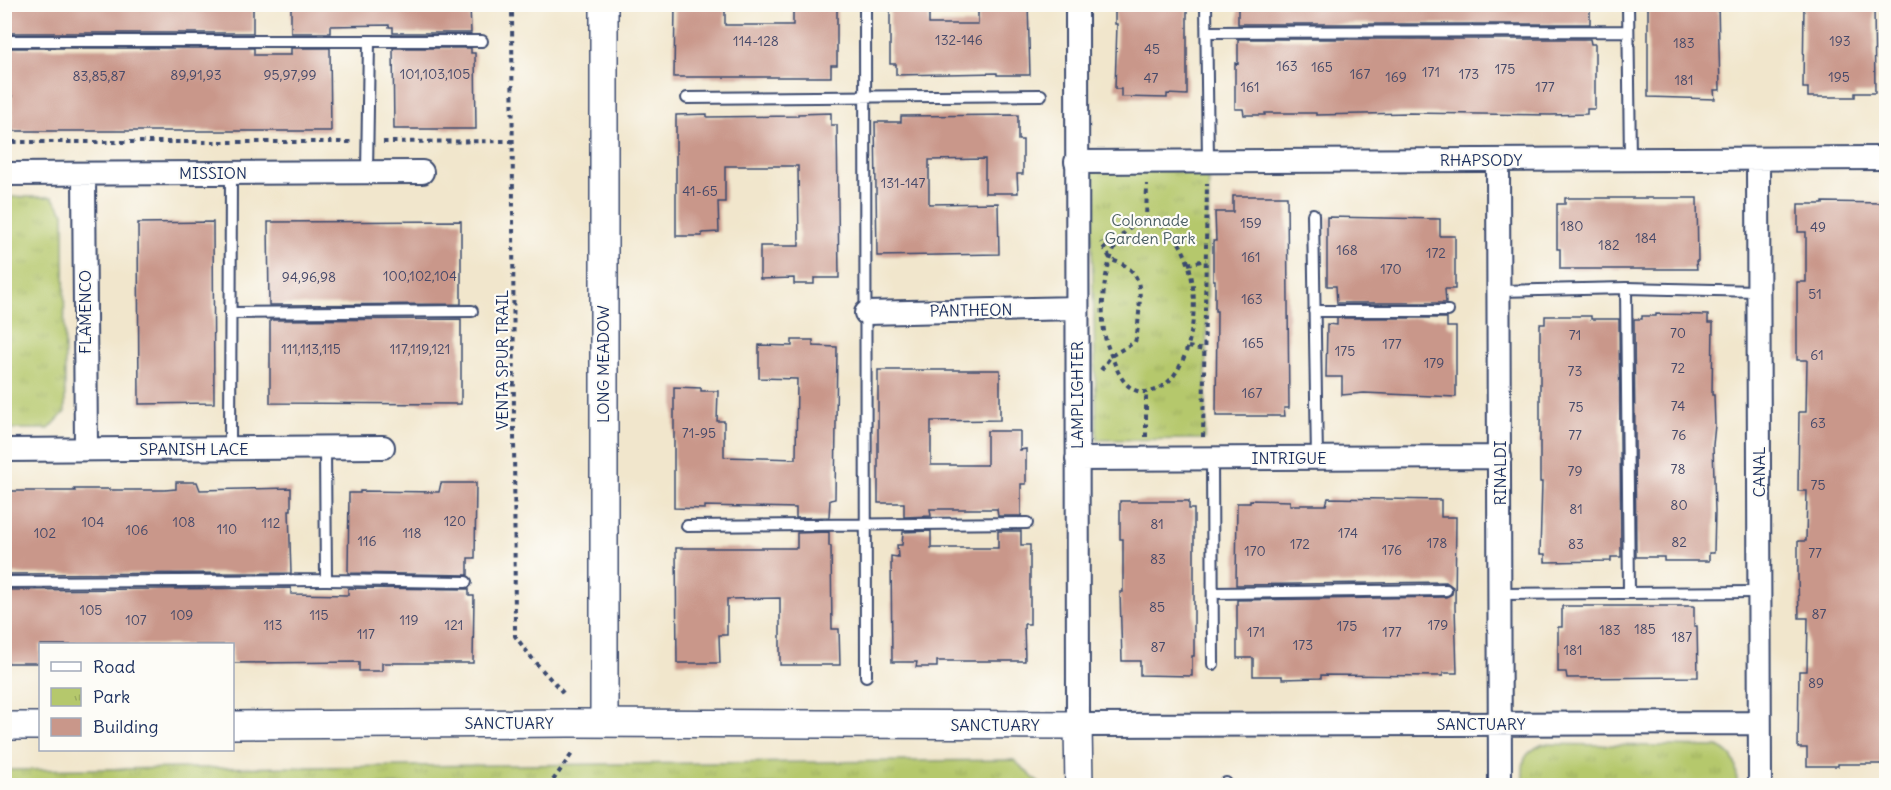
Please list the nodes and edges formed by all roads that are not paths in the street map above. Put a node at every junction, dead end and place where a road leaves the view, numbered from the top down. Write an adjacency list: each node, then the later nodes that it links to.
1 (604, 4): 57 (street, LONG MEADOW)
2 (865, 4): 12 (lane)
3 (1077, 4): 19 (street, LAMPLIGHTER)
4 (1206, 4): 7 (lane)
5 (1628, 4): 6 (lane)
6 (1628, 31): 7 (lane); 15 (lane)
7 (1207, 32): 18 (lane)
8 (4, 41): 9 (lane)
9 (369, 41): 10 (lane); 20 (lane)
10 (482, 41)
11 (1041, 95): 12 (lane)
12 (865, 97): 13 (lane); 34 (lane)
13 (687, 98)
14 (1887, 158): 16 (street, RHAPSODY)
15 (1629, 159): 16 (street, RHAPSODY); 17 (street, RHAPSODY)
16 (1758, 159): 28 (street, CANAL)
17 (1498, 160): 18 (street, RHAPSODY); 27 (street, RINALDI)
18 (1208, 161): 19 (street, RHAPSODY)
19 (1076, 162): 29 (street, LAMPLIGHTER)
20 (368, 172): 21 (street, MISSION); 22 (street, MISSION)
21 (422, 172)
22 (231, 173): 24 (street, MISSION); 33 (lane)
23 (4, 174): 24 (street, MISSION)
24 (84, 174): 38 (street, FLAMENCO)
25 (1312, 214): 31 (lane)
26 (1626, 288): 27 (lane); 28 (lane); 53 (lane)
27 (1499, 291): 40 (street, RINALDI)
28 (1758, 291): 51 (street, CANAL)
29 (1077, 308): 34 (street, PANTHEON); 43 (street, LAMPLIGHTER)
30 (472, 311): 33 (lane)
31 (1314, 311): 32 (lane); 42 (lane)
32 (1448, 311)
33 (230, 313): 36 (lane)
34 (866, 313): 45 (lane)
35 (383, 447): 37 (street, SPANISH LACE)
36 (230, 448): 37 (street, SPANISH LACE); 38 (street, SPANISH LACE)
37 (325, 448): 47 (lane)
38 (86, 449): 39 (street, SPANISH LACE)
39 (4, 450)
40 (1500, 457): 42 (street, INTRIGUE); 54 (street, RINALDI)
41 (1207, 458): 42 (street, INTRIGUE); 43 (street, INTRIGUE); 52 (lane)
42 (1317, 458)
43 (1077, 459): 61 (street, LAMPLIGHTER)
44 (1027, 523): 45 (lane)
45 (866, 525): 46 (lane); 56 (lane)
46 (687, 526)
47 (326, 580): 48 (lane); 49 (lane)
48 (4, 582)
49 (466, 582)
50 (1446, 590): 52 (lane)
51 (1759, 592): 53 (lane); 58 (street, CANAL)
52 (1213, 593): 55 (lane)
53 (1629, 593): 54 (lane)
54 (1500, 594): 59 (street, RINALDI)
55 (1213, 664)
56 (866, 676)
57 (604, 723): 60 (street, SANCTUARY); 61 (street, SANCTUARY)
58 (1758, 723): 59 (street, SANCTUARY); 66 (street, CANAL)
59 (1500, 724): 61 (street, SANCTUARY); 65 (street, RINALDI)
60 (234, 725)
61 (1078, 725): 64 (street, LAMPLIGHTER)
62 (4, 726): 63 (street)
63 (39, 726)
64 (1079, 786)
65 (1500, 786)
66 (1760, 786)

